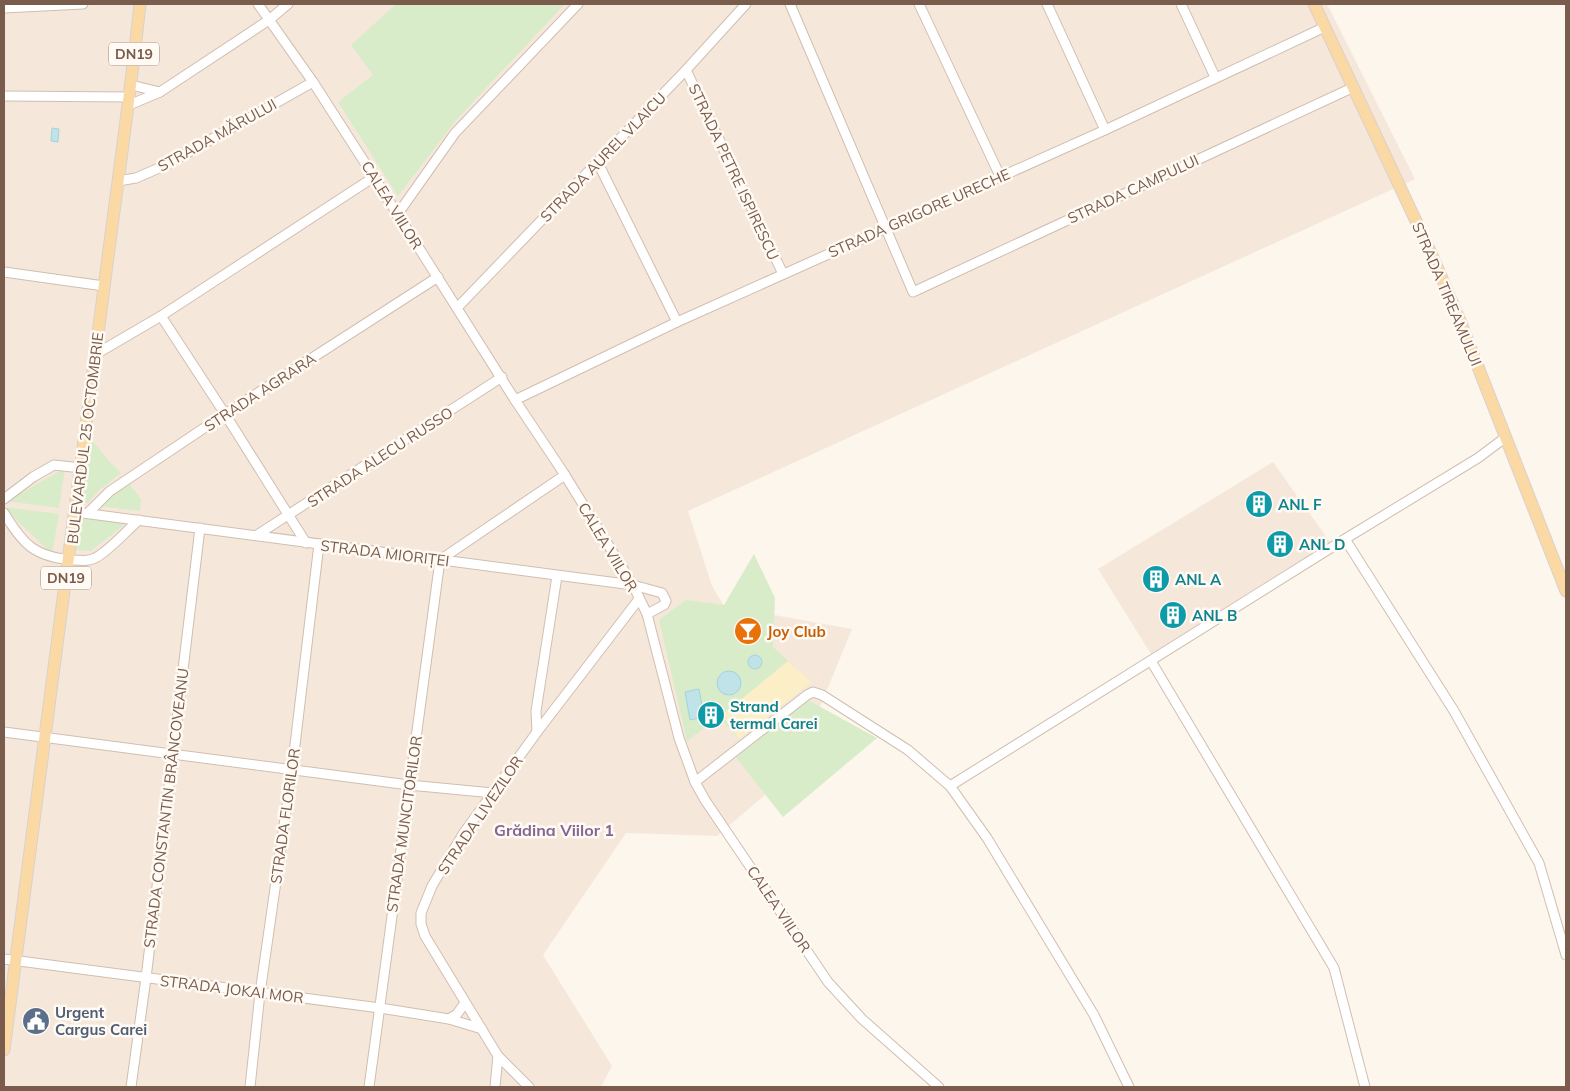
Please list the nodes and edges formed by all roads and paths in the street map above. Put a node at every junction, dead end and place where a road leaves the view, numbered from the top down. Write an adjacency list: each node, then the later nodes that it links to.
1 (83, 4): 12 (street)
2 (140, 4): 18 (main road, BULEVARDUL 25 OCTOMBRIE / DN19)
3 (258, 4): 13 (street, CALEA VIILOR)
4 (288, 4): 13 (street)
5 (578, 4): 28 (street)
6 (746, 4): 15 (street, STRADA AUREL VLAICU)
7 (790, 4): 29 (street)
8 (919, 4): 25 (street)
9 (1047, 4): 23 (street)
10 (1181, 4): 16 (street)
11 (1314, 4): 14 (main road, STRADA TIREAMULUI)
12 (4, 8)
13 (269, 20): 17 (street, CALEA VIILOR); 20 (street)
14 (1324, 26): 16 (street, STRADA GRIGORE URECHE); 19 (main road, STRADA TIREAMULUI)
15 (686, 70): 24 (street, STRADA AUREL VLAICU); 31 (street, STRADA PETRE ISPIRESCU)
16 (1215, 77): 23 (street, STRADA GRIGORE URECHE)
17 (313, 82): 26 (street, CALEA VIILOR); 27 (street, STRADA MĂRULUI)
18 (131, 85): 20 (street); 22 (main road, BULEVARDUL 25 OCTOMBRIE / DN19)
19 (1354, 87): 29 (street, STRADA CAMPULUI); 41 (main road, STRADA TIREAMULUI)
20 (160, 92): 22 (street)
21 (4, 96): 22 (street)
22 (129, 101): 27 (main road, BULEVARDUL 25 OCTOMBRIE / DN19)
23 (1105, 130): 25 (street, STRADA GRIGORE URECHE)
24 (598, 163): 34 (street, STRADA AUREL VLAICU); 36 (street)
25 (1000, 176): 29 (street, STRADA GRIGORE URECHE)
26 (374, 177): 28 (street, CALEA VIILOR); 35 (street)
27 (118, 181): 33 (main road, BULEVARDUL 25 OCTOMBRIE / DN19)
28 (397, 215): 32 (street, CALEA VIILOR)
29 (885, 228): 31 (street, STRADA GRIGORE URECHE)
30 (4, 272): 33 (street)
31 (783, 274): 36 (street, STRADA GRIGORE URECHE)
32 (438, 277): 34 (street, CALEA VIILOR); 40 (street, STRADA AGRARA)
33 (104, 286): 37 (main road, BULEVARDUL 25 OCTOMBRIE / DN19)
34 (458, 308): 38 (street, CALEA VIILOR)
35 (161, 316): 37 (street); 40 (street)
36 (677, 322): 39 (street, STRADA GRIGORE URECHE)
37 (96, 354): 42 (main road, BULEVARDUL 25 OCTOMBRIE / DN19)
38 (502, 378): 39 (street, CALEA VIILOR); 48 (street, STRADA ALECU RUSSO)
39 (515, 400): 43 (street, CALEA VIILOR)
40 (225, 414): 47 (street, STRADA AGRARA); 48 (street)
41 (1506, 437): 52 (street); 59 (main road, STRADA TIREAMULUI)
42 (81, 468): 44 (street); 45 (main road, BULEVARDUL 25 OCTOMBRIE / DN19)
43 (565, 475): 56 (street); 58 (street, CALEA VIILOR)
44 (4, 499)
45 (75, 512): 47 (street, STRADA MIORIȚEI); 55 (main road, BULEVARDUL 25 OCTOMBRIE / DN19)
46 (4, 513): 55 (street)
47 (88, 513): 49 (street, STRADA MIORIȚEI)
48 (290, 516): 51 (street, STRADA ALECU RUSSO); 53 (street)
49 (139, 520): 50 (street, STRADA MIORIȚEI); 55 (street)
50 (200, 528): 51 (street, STRADA MIORIȚEI); 66 (street, STRADA CONSTANTIN BRÂNCOVEANU)
51 (257, 535): 53 (street, STRADA MIORIȚEI)
52 (1345, 539): 62 (street); 72 (street)
53 (306, 543): 54 (street, STRADA MIORIȚEI)
54 (319, 544): 56 (street, STRADA MIORIȚEI); 67 (street, STRADA FLORILOR)
55 (69, 560): 65 (main road, BULEVARDUL 25 OCTOMBRIE / DN19)
56 (440, 560): 57 (street, STRADA MIORIȚEI); 69 (street, STRADA MUNCITORILOR)
57 (557, 576): 58 (street, STRADA MIORIȚEI); 64 (street)
58 (632, 585): 60 (street, CALEA VIILOR); 61 (street, STRADA MIORIȚEI)
59 (1566, 591)
60 (639, 599): 61 (street, CALEA VIILOR); 64 (street, STRADA LIVEZILOR)
61 (647, 614): 68 (street, CALEA VIILOR)
62 (1151, 661): 70 (street); 89 (street)
63 (4, 732): 65 (street)
64 (537, 732): 71 (street, STRADA LIVEZILOR)
65 (44, 737): 66 (street); 73 (main road, BULEVARDUL 25 OCTOMBRIE / DN19)
66 (172, 754): 67 (street); 74 (street, STRADA CONSTANTIN BRÂNCOVEANU)
67 (292, 770): 69 (street); 75 (street, STRADA FLORILOR)
68 (696, 782): 70 (street); 87 (street, CALEA VIILOR)
69 (409, 785): 71 (street); 77 (street, STRADA MUNCITORILOR)
70 (950, 786): 88 (street)
71 (493, 793): 76 (street, STRADA LIVEZILOR)
72 (1566, 955)
73 (9, 960): 74 (street, STRADA JOKAI MOR); 80 (main road, BULEVARDUL 25 OCTOMBRIE / DN19)
74 (146, 978): 75 (street, STRADA JOKAI MOR); 82 (street, STRADA CONSTANTIN BRÂNCOVEANU)
75 (260, 993): 77 (street, STRADA JOKAI MOR); 83 (street, STRADA FLORILOR)
76 (466, 1003): 78 (street); 79 (street, STRADA LIVEZILOR)
77 (380, 1008): 78 (street, STRADA JOKAI MOR); 84 (street, STRADA MUNCITORILOR)
78 (449, 1019): 79 (street, STRADA JOKAI MOR)
79 (482, 1029): 81 (street, STRADA LIVEZILOR)
80 (4, 1050)
81 (498, 1056): 85 (street); 86 (street, STRADA LIVEZILOR)
82 (131, 1087)
83 (250, 1087)
84 (369, 1087)
85 (495, 1087)
86 (529, 1087)
87 (939, 1087)
88 (1129, 1087)
89 (1365, 1087)

